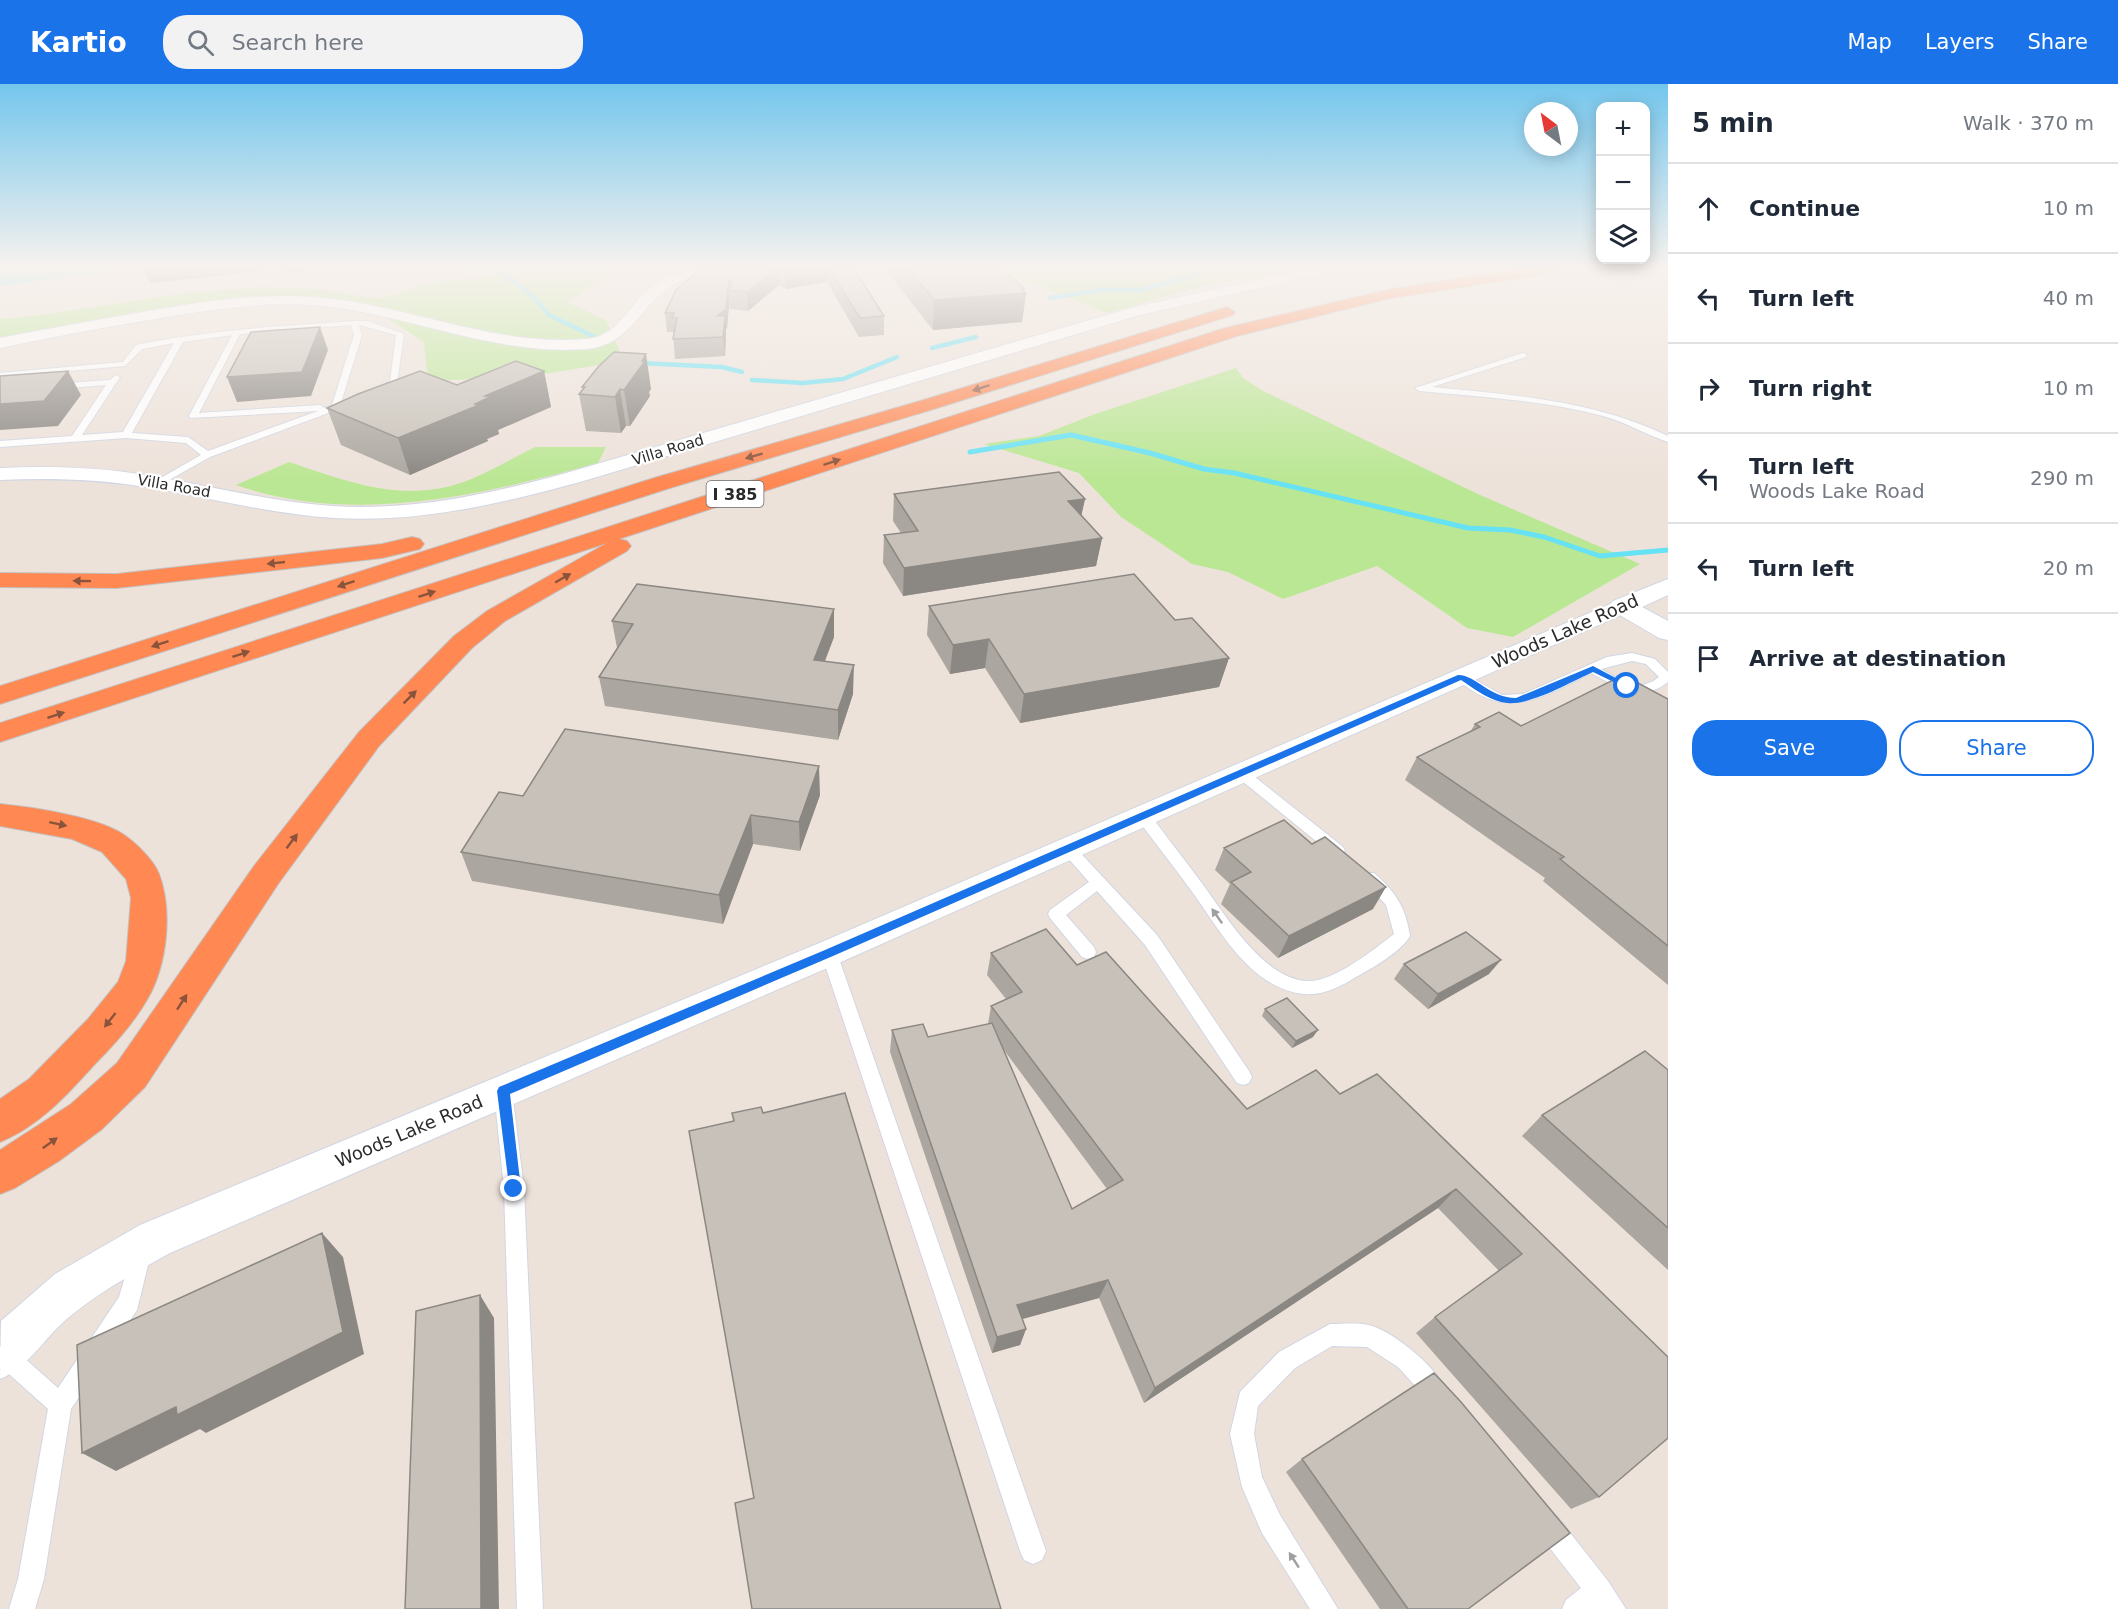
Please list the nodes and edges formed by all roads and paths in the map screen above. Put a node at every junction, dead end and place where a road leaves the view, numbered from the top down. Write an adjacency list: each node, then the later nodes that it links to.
1 (15, 340): 11 (street)
2 (180, 340): 13 (lane); 20 (lane)
3 (233, 340): 19 (lane)
4 (356, 340): 19 (lane)
5 (399, 340): 17 (lane)
6 (512, 340): 7 (street)
7 (602, 340)
8 (1037, 340): 27 (street, Villa Road)
9 (1131, 340): 28 (highway, I 385, one-way to 28)
10 (1210, 340): 25 (highway, I 385, one-way to 10)
11 (0, 343)
12 (1524, 355): 22 (lane)
13 (124, 364): 14 (lane); 15 (lane)
14 (0, 375)
15 (113, 382): 16 (lane); 21 (lane)
16 (45, 387)
17 (368, 395)
18 (346, 403): 19 (lane)
19 (336, 407): 24 (lane)
20 (126, 435): 21 (lane); 24 (lane)
21 (75, 437): 23 (lane)
22 (1668, 439)
23 (0, 444)
24 (207, 455): 27 (lane)
25 (804, 471): 36 (highway, I 385, one-way to 25); 47 (highway, one-way to 25)
26 (0, 474): 27 (street, Villa Road)
27 (157, 483)
28 (662, 483): 29 (highway, one-way to 29); 35 (highway, I 385, one-way to 35)
29 (0, 580)
30 (1668, 586): 31 (street, Woods Lake Road)
31 (1622, 606): 32 (street); 34 (street, Woods Lake Road)
32 (1668, 632)
33 (1593, 669): 33 (lane); 34 (lane)
34 (1461, 677): 37 (street, Woods Lake Road)
35 (0, 695)
36 (0, 733)
37 (1241, 773): 39 (street, Woods Lake Road); 39 (lane, one-way to 39)
38 (0, 815): 46 (highway, one-way to 46)
39 (1143, 816): 40 (street, Woods Lake Road)
40 (1068, 849): 41 (lane); 43 (street, Woods Lake Road)
41 (1099, 882): 42 (lane); 44 (lane)
42 (1088, 951)
43 (829, 953): 45 (street, Woods Lake Road); 53 (lane)
44 (1243, 1077)
45 (503, 1091): 48 (street, Woods Lake Road); 56 (lane)
46 (0, 1123)
47 (0, 1174)
48 (142, 1246): 49 (street, Woods Lake Road); 50 (lane)
49 (1, 1356): 50 (lane)
50 (60, 1405): 55 (lane)
51 (1451, 1407): 57 (lane, one-way to 51)
52 (1532, 1506): 54 (lane)
53 (1033, 1551)
54 (1606, 1600): 58 (lane)
55 (22, 1609)
56 (530, 1609)
57 (1325, 1609)
58 (1575, 1609)

